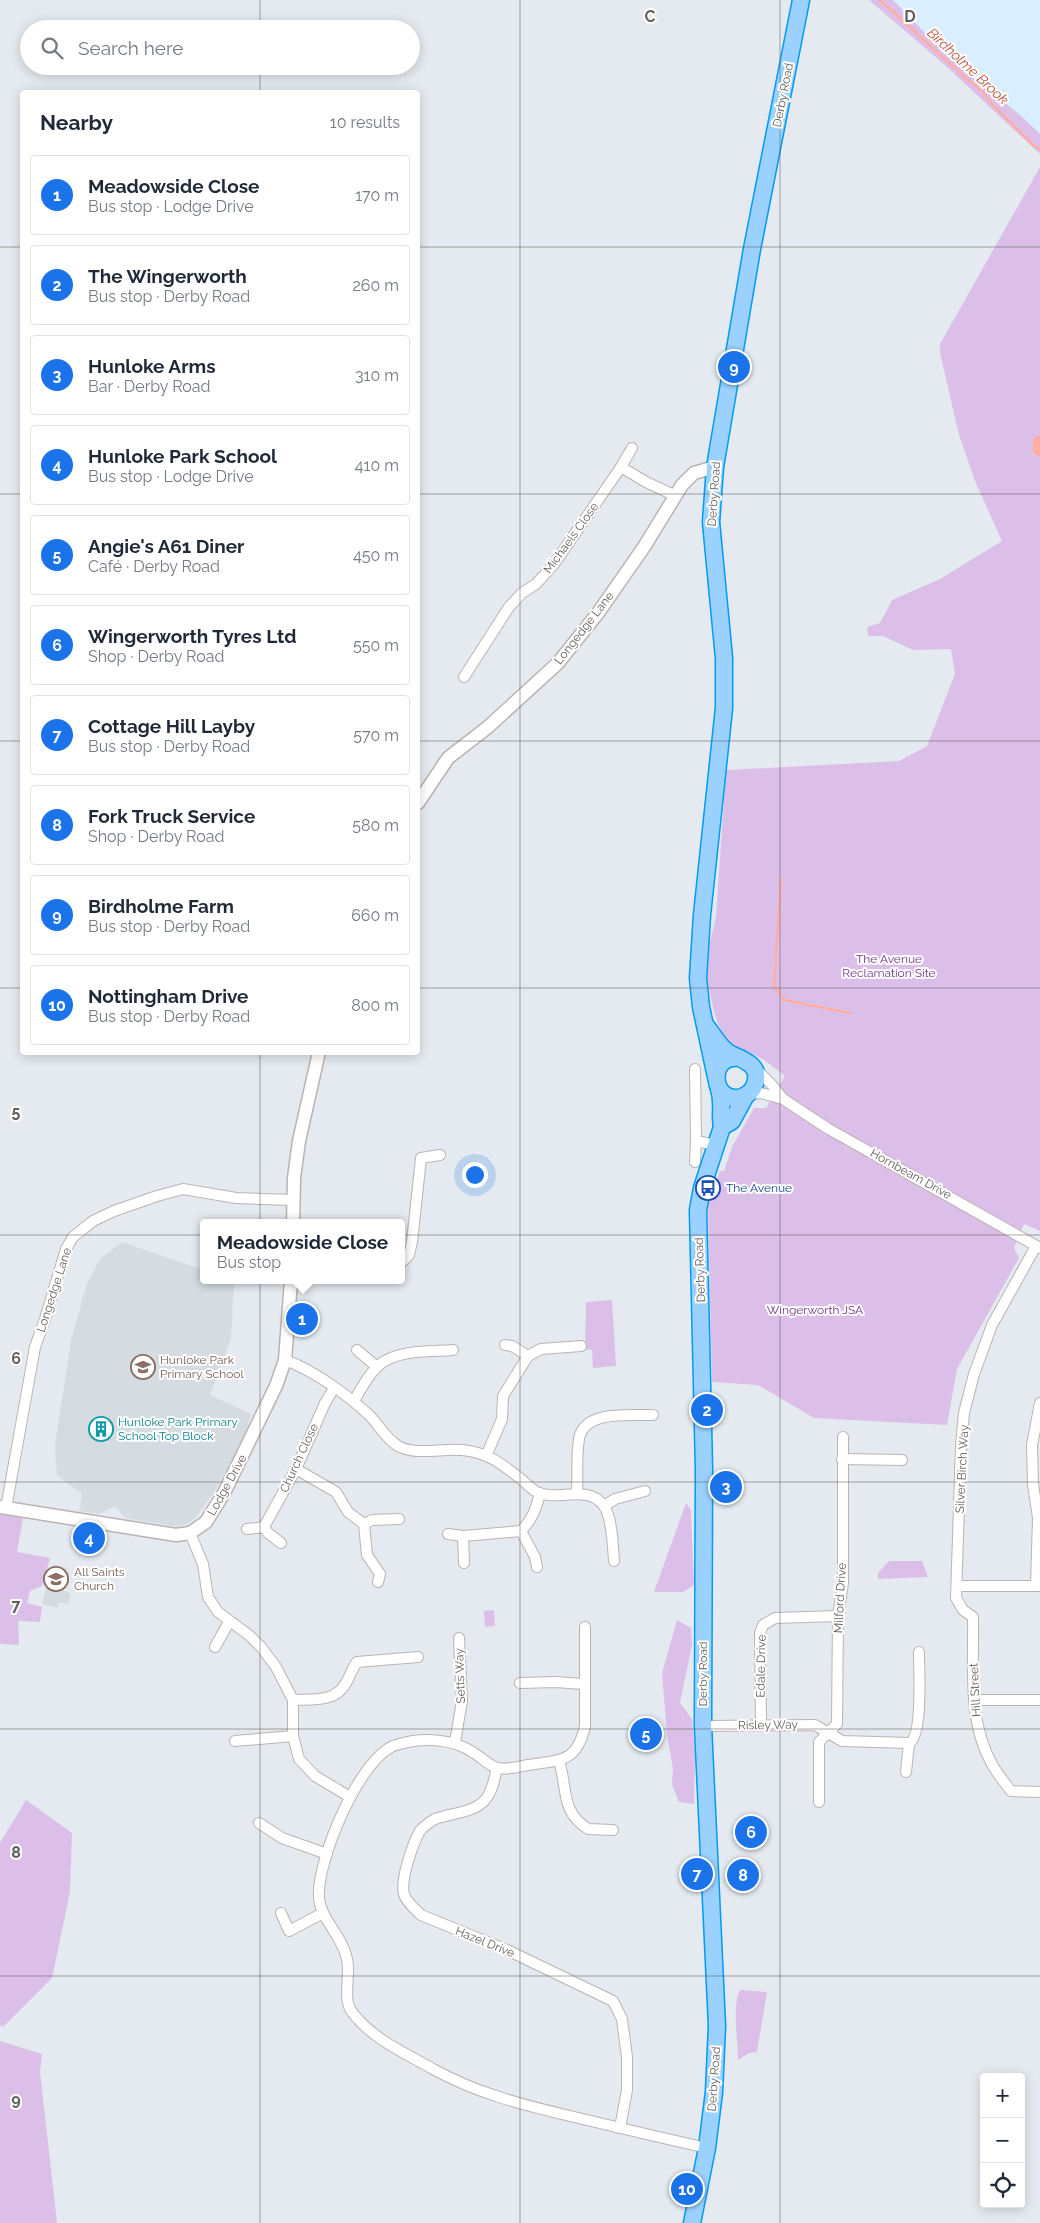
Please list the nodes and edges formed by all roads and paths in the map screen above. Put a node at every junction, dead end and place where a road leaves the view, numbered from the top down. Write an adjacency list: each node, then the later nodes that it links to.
1 (801, 0): 4 (highway, Derby Road)
2 (632, 448): 3 (street, Michaels Close)
3 (621, 467): 5 (street); 6 (street, Michaels Close)
4 (715, 467): 5 (street, Longedge Lane); 8 (highway, Derby Road)
5 (676, 496): 7 (street, Longedge Lane)
6 (464, 678)
7 (420, 800)
8 (704, 1023): 10 (highway, Derby Road); 12 (highway, Derby Road)
9 (319, 1055): 20 (street)
10 (746, 1062): 12 (highway); 13 (highway); 14 (street, Hornbeam Drive)
11 (695, 1069): 16 (street)
12 (718, 1083): 13 (highway); 15 (highway, Derby Road)
13 (748, 1094): 14 (street, Hornbeam Drive); 15 (highway, Derby Road)
14 (783, 1099): 22 (street, Hornbeam Drive)
15 (722, 1127): 17 (highway, Derby Road)
16 (696, 1141): 17 (street); 19 (street)
17 (716, 1145): 76 (highway, Derby Road)
18 (440, 1155): 23 (street)
19 (695, 1162)
20 (293, 1200): 21 (street); 45 (street, Longedge Lane)
21 (293, 1219)
22 (1038, 1247): 56 (street, Silver Birch Way)
23 (405, 1258)
24 (291, 1284): 30 (street, Lodge Drive)
25 (505, 1345): 29 (street)
26 (581, 1346): 29 (street)
27 (357, 1350): 31 (street)
28 (453, 1350): 31 (street)
29 (528, 1356): 37 (street)
30 (285, 1360): 32 (street); 52 (street, Lodge Drive)
31 (377, 1366): 33 (street)
32 (334, 1388): 33 (street); 40 (street, Church Close)
33 (354, 1401): 37 (street)
34 (1040, 1403): 46 (street)
35 (653, 1415): 42 (street)
36 (843, 1438): 38 (street, Milford Drive)
37 (487, 1454): 43 (street)
38 (842, 1460): 39 (street); 63 (street, Milford Drive)
39 (902, 1460)
40 (296, 1469): 48 (street); 49 (street, Church Close)
41 (645, 1491): 44 (street)
42 (578, 1493): 43 (street); 44 (street)
43 (540, 1494): 51 (street)
44 (604, 1506): 57 (street)
45 (3, 1507): 52 (street)
46 (1039, 1518): 62 (street)
47 (399, 1519): 48 (street)
48 (364, 1524): 60 (street)
49 (264, 1527): 50 (street); 55 (street)
50 (248, 1529)
51 (521, 1531): 54 (street); 59 (street)
52 (190, 1533): 64 (street)
53 (448, 1534): 54 (street)
54 (464, 1536): 58 (street)
55 (281, 1543)
56 (958, 1558): 61 (street, Hill Street)
57 (614, 1561)
58 (464, 1563)
59 (537, 1567)
60 (378, 1582)
61 (957, 1586): 62 (street); 73 (street, Hill Street)
62 (1038, 1586)
63 (838, 1616): 75 (street, Edale Drive); 77 (street, Milford Drive)
64 (229, 1622): 67 (street); 72 (street)
65 (585, 1627): 71 (street)
66 (459, 1638): 80 (street, Setts Way)
67 (215, 1646)
68 (919, 1652): 81 (street)
69 (418, 1657): 72 (street)
70 (520, 1683): 71 (street)
71 (584, 1684): 82 (street)
72 (293, 1700): 78 (street)
73 (974, 1700): 74 (street); 85 (street, Hill Street)
74 (1040, 1700)
75 (761, 1725): 76 (street, Risley Way); 77 (street, Risley Way)
76 (703, 1726): 94 (highway, Derby Road)
77 (830, 1734): 81 (street, Risley Way); 87 (street, Milford Drive)
78 (293, 1736): 79 (street); 86 (street)
79 (235, 1741)
80 (455, 1742): 83 (street); 86 (street)
81 (909, 1743): 84 (street)
82 (560, 1761): 83 (street); 89 (street)
83 (497, 1768): 93 (street, Hazel Drive)
84 (906, 1772)
85 (1040, 1792)
86 (350, 1797): 90 (street)
87 (819, 1802)
88 (259, 1823): 90 (street)
89 (613, 1830)
90 (327, 1854): 92 (street)
91 (280, 1913): 92 (street)
92 (324, 1913): 93 (street)
93 (620, 2128): 94 (street)
94 (707, 2148): 95 (highway, Derby Road)
95 (692, 2223)

